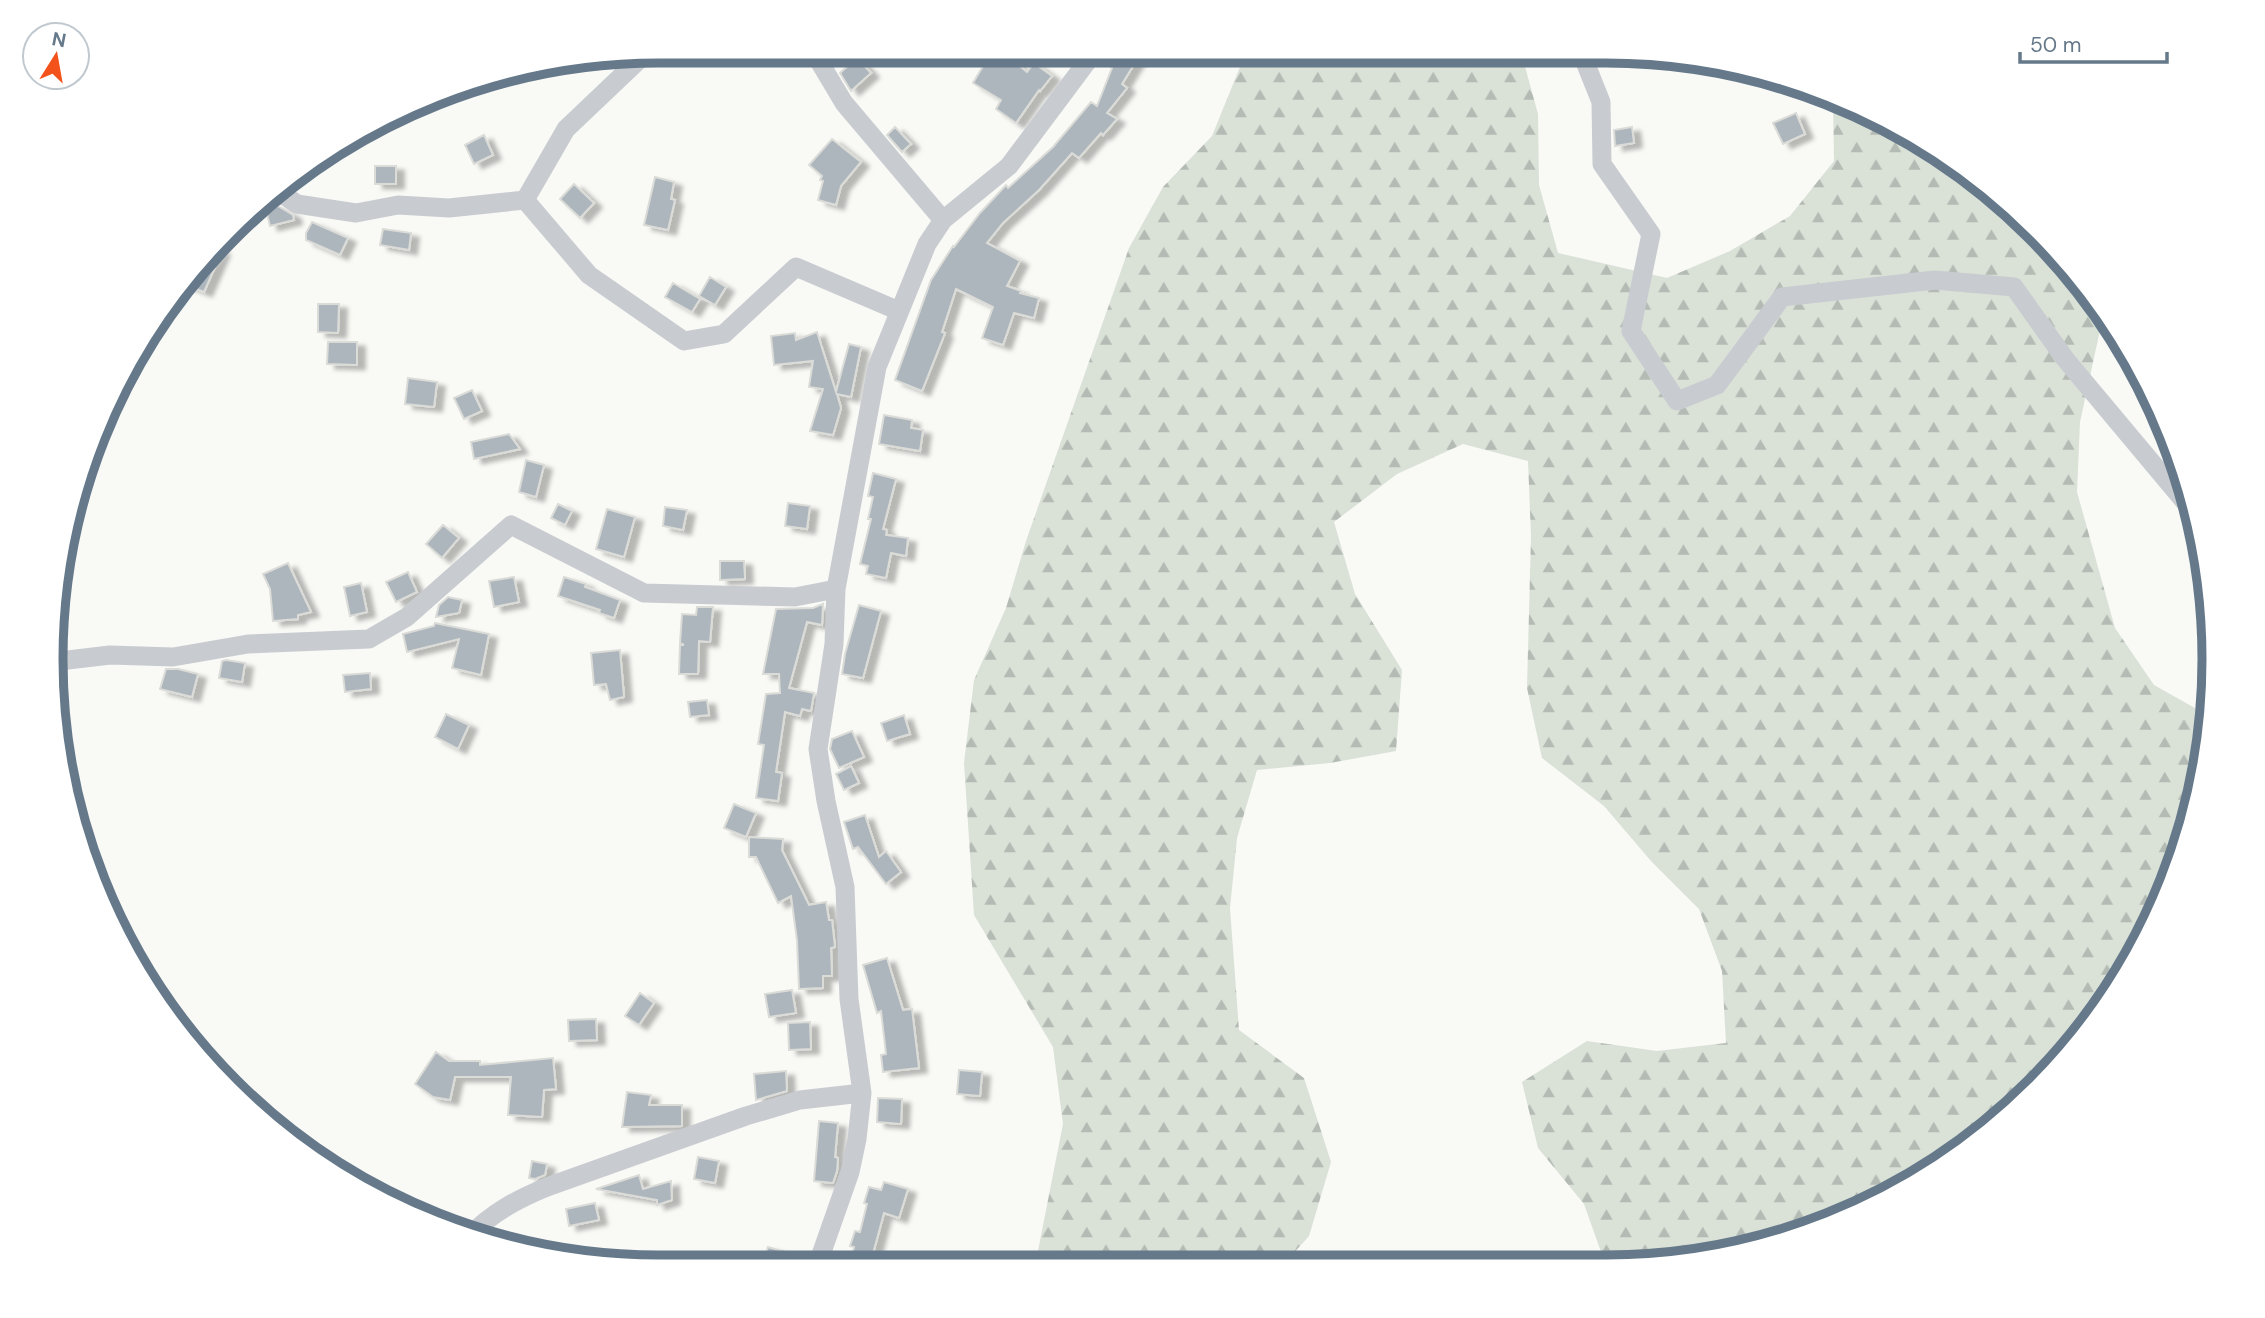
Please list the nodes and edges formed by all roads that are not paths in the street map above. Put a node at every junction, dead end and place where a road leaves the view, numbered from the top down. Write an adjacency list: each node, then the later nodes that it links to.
1 (820, 63): 7 (street)
2 (1086, 63): 7 (street)
3 (1585, 63): 9 (street)
4 (635, 64): 6 (street)
5 (284, 196): 6 (street)
6 (525, 200): 8 (street)
7 (943, 220): 8 (street)
8 (899, 311): 10 (street)
9 (2179, 496)
10 (836, 589): 11 (street); 12 (street)
11 (63, 661)
12 (862, 1093): 13 (street); 14 (street)
13 (480, 1227)
14 (821, 1255)

